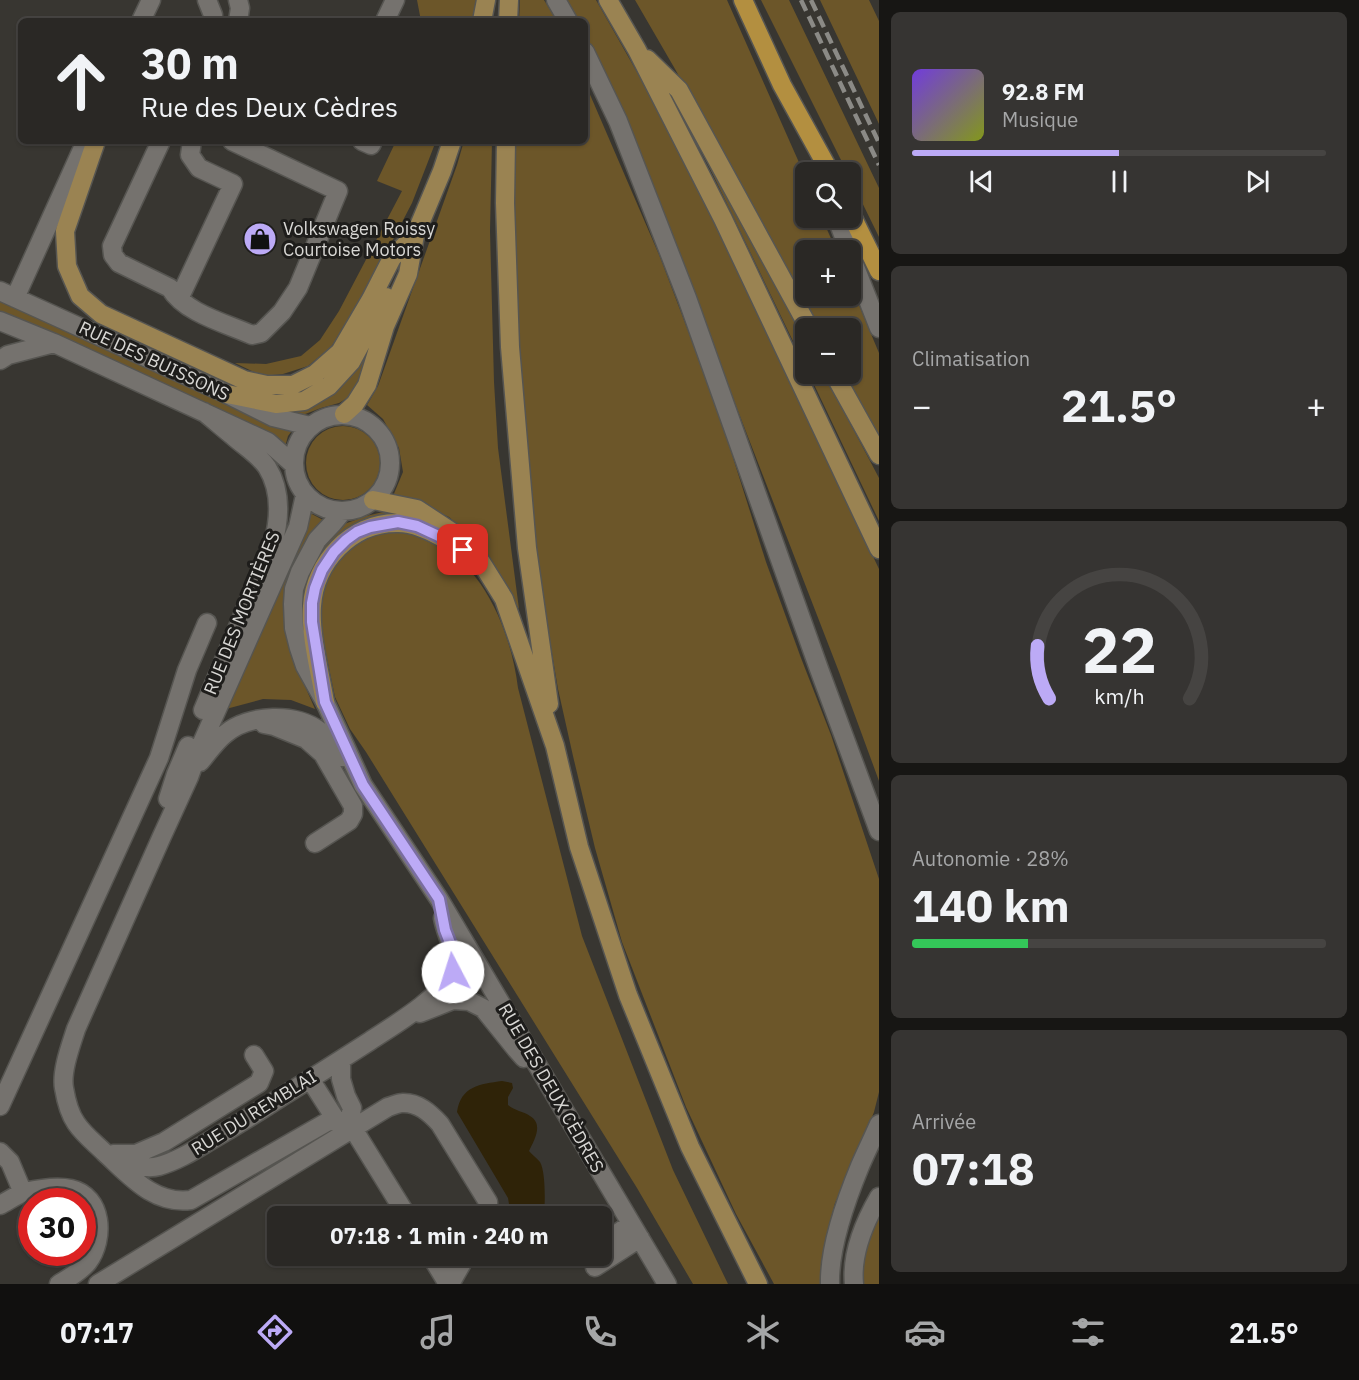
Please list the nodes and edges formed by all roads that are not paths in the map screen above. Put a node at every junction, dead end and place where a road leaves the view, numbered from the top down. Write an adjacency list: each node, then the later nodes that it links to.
1 (151, 0): 9 (street)
2 (207, 0): 10 (street)
3 (238, 0): 11 (street)
4 (395, 0): 12 (street)
5 (509, 0): 13 (main road)
6 (556, 0): 14 (street)
7 (608, 0): 15 (main road)
8 (742, 0): 24 (highway)
9 (142, 18)
10 (212, 18)
11 (238, 18)
12 (386, 18)
13 (508, 18)
14 (566, 18)
15 (637, 50): 31 (main road); 46 (main road)
16 (588, 58): 54 (street)
17 (84, 144): 29 (street)
18 (95, 144): 26 (main road)
19 (160, 144): 30 (street)
20 (192, 144): 30 (street)
21 (238, 144): 30 (street)
22 (451, 144): 26 (main road)
23 (506, 144): 51 (main road)
24 (824, 162)
25 (858, 228): 27 (highway)
26 (415, 235): 37 (main road); 39 (main road)
27 (879, 271)
28 (861, 281): 33 (street)
29 (7, 294): 37 (street, RUE DES BUISSONS)
30 (179, 299)
31 (804, 318)
32 (0, 321): 34 (street, RUE DES BUISSONS)
33 (879, 328)
34 (54, 343): 35 (street); 38 (street, RUE DES BUISSONS)
35 (0, 360)
36 (840, 384): 41 (main road)
37 (227, 394): 40 (street, RUE DES BUISSONS)
38 (204, 412): 42 (street, RUE DES BUISSONS); 55 (street, RUE DES MORTIÈRES)
39 (344, 414): 40 (street); 44 (street)
40 (310, 426): 42 (street)
41 (879, 455)
42 (293, 464): 43 (street)
43 (305, 495): 45 (street); 52 (street, RUE DES MORTIÈRES)
44 (373, 500): 45 (street); 47 (main road)
45 (342, 512): 49 (street, RUE DES DEUX CÈDRES)
46 (879, 549)
47 (482, 562): 49 (main road); 51 (main road)
48 (207, 623): 63 (street)
49 (325, 702): 53 (street, RUE DES DEUX CÈDRES)
50 (251, 722): 52 (street); 53 (street); 56 (street)
51 (555, 746): 86 (main road)
52 (189, 777): 55 (street, RUE DES MORTIÈRES)
53 (363, 785): 57 (street, RUE DES DEUX CÈDRES)
54 (879, 831)
55 (162, 836): 67 (street, RUE DES MORTIÈRES)
56 (315, 843)
57 (439, 899): 58 (street, RUE DU REMBLAI); 62 (street, RUE DES DEUX CÈDRES)
58 (394, 1025): 60 (street, RUE DU REMBLAI); 62 (street, RUE DU REMBLAI)
59 (254, 1055): 67 (street)
60 (341, 1059): 61 (street, RUE DU REMBLAI); 64 (street)
61 (310, 1079): 64 (street); 67 (street, RUE DU REMBLAI)
62 (546, 1079): 75 (street, RUE DES DEUX CÈDRES)
63 (0, 1106)
64 (346, 1123): 67 (street); 72 (street); 73 (street); 83 (street)
65 (879, 1124): 87 (street)
66 (0, 1152): 68 (street)
67 (106, 1153)
68 (21, 1188)
69 (18, 1196): 71 (street)
70 (879, 1197): 88 (street)
71 (0, 1205)
72 (400, 1206)
73 (488, 1206)
74 (96, 1211): 77 (street)
75 (635, 1231): 76 (street); 81 (street); 85 (street, RUE DES DEUX CÈDRES)
76 (612, 1240)
77 (96, 1247)
78 (84, 1266): 82 (street)
79 (437, 1266): 84 (street)
80 (460, 1266): 84 (street)
81 (595, 1267)
82 (59, 1284)
83 (98, 1284)
84 (449, 1284)
85 (667, 1284)
86 (758, 1284)
87 (830, 1284)
88 (854, 1284)

